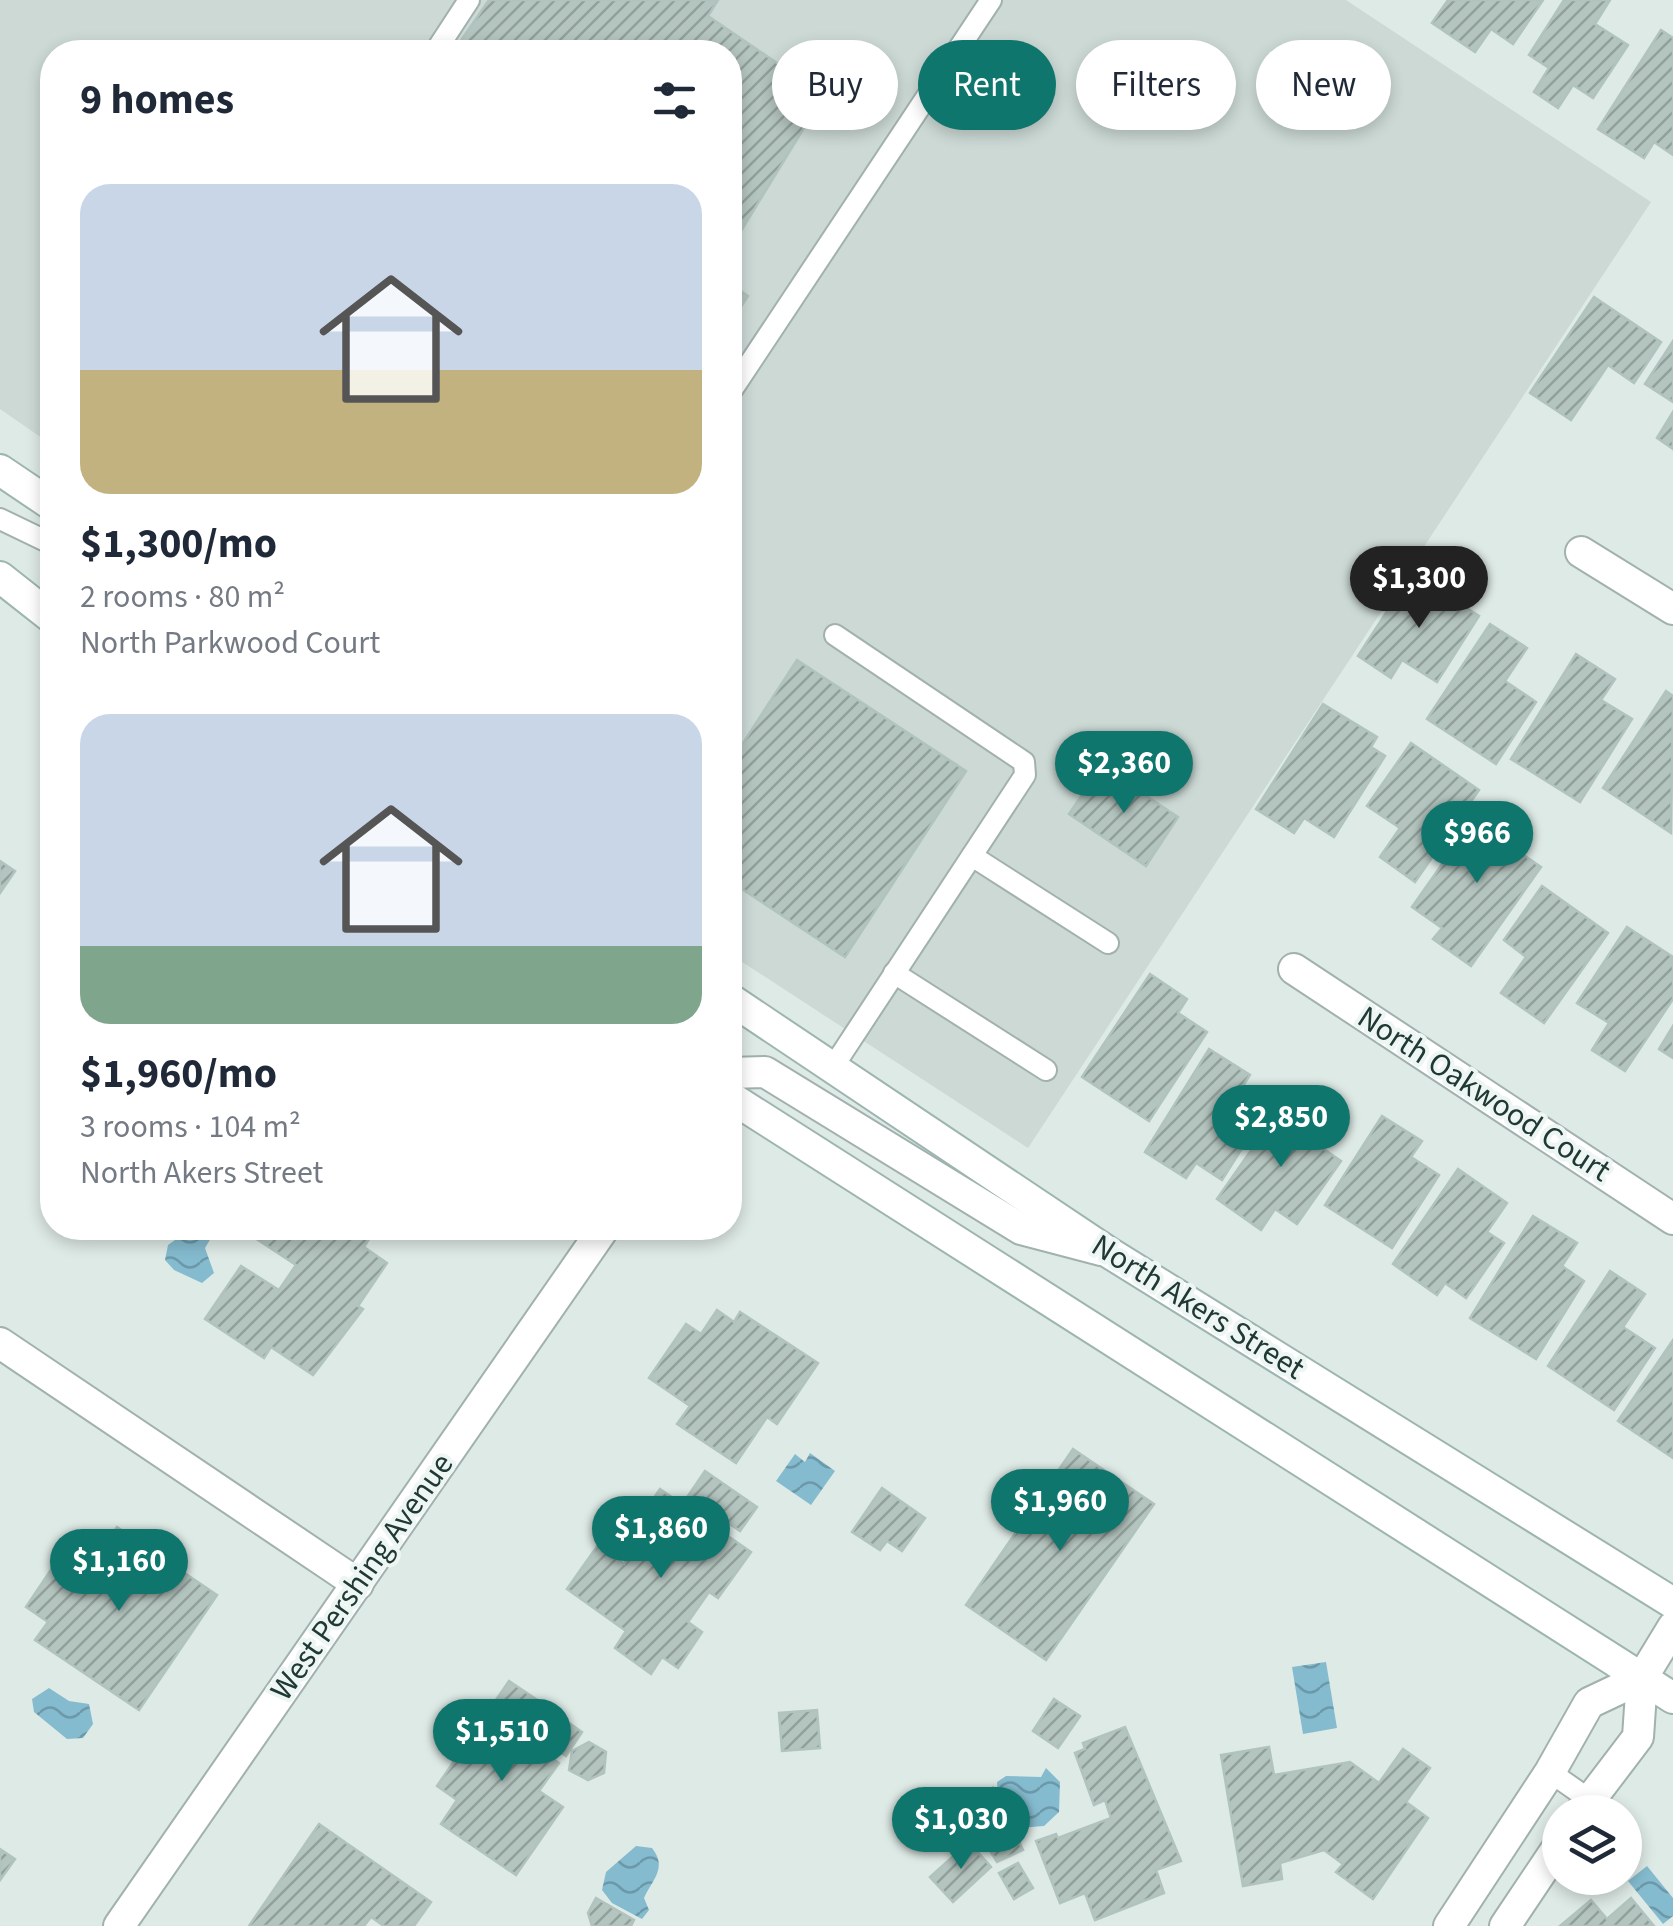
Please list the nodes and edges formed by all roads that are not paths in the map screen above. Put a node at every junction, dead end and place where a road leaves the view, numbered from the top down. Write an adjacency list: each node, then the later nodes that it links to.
1 (469, 0): 3 (lane)
2 (988, 2): 4 (lane)
3 (443, 40)
4 (742, 375)
5 (0, 470): 6 (street)
6 (40, 497)
7 (0, 520): 8 (lane)
8 (40, 538)
9 (1581, 552): 12 (street)
10 (0, 577): 11 (street)
11 (40, 609)
12 (1673, 609)
13 (835, 635): 14 (lane)
14 (972, 856): 15 (lane); 17 (lane)
15 (1108, 944)
16 (1294, 970): 23 (street, North Oakwood Court)
17 (894, 973): 19 (lane); 20 (lane)
18 (742, 1006): 19 (street, North Akers Street)
19 (832, 1067): 25 (street, North Akers Street)
20 (1046, 1070)
21 (742, 1072): 25 (street)
22 (742, 1105): 30 (street)
23 (1673, 1219)
24 (596, 1240): 27 (street, West Pershing Avenue)
25 (1108, 1252): 28 (street, North Akers Street)
26 (0, 1343): 27 (street)
27 (358, 1584): 36 (street, West Pershing Avenue)
28 (1673, 1603)
29 (1673, 1627): 30 (street)
30 (1642, 1678): 31 (street); 32 (street); 34 (street)
31 (1673, 1698)
32 (1550, 1772): 33 (lane); 37 (street)
33 (1574, 1795)
34 (1594, 1795)
35 (1542, 1871): 38 (street)
36 (120, 1926)
37 (1450, 1926)
38 (1505, 1926)

